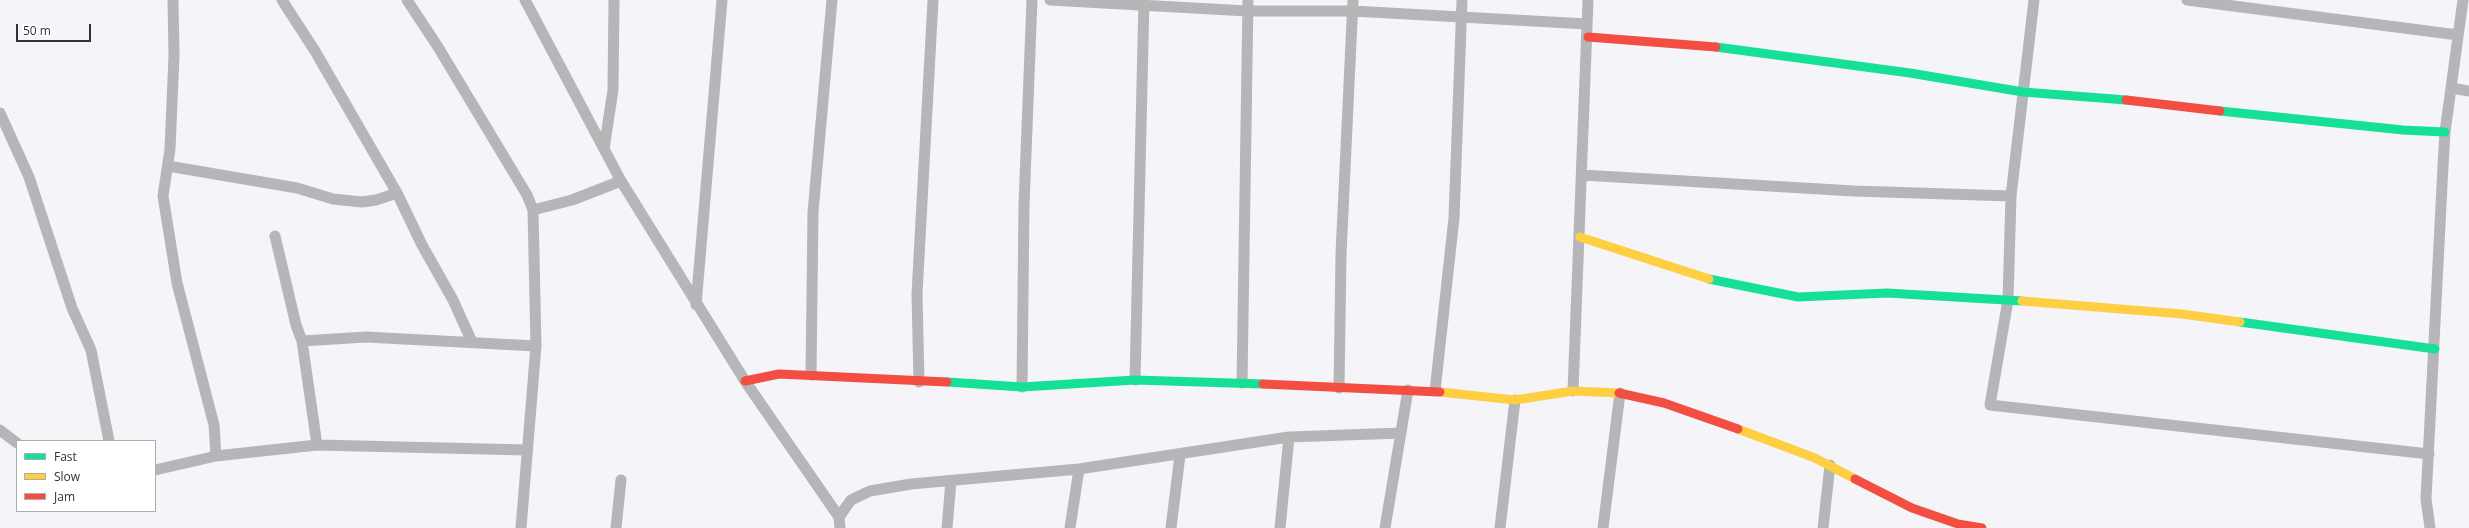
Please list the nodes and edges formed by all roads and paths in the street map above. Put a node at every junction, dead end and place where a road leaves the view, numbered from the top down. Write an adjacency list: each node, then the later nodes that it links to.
1 (173, 0): 31 (street)
2 (282, 0): 34 (street)
3 (407, 0): 36 (street)
4 (525, 0): 30 (street)
5 (614, 0): 30 (street)
6 (722, 0): 40 (street)
7 (832, 0): 45 (street)
8 (933, 0): 48 (street)
9 (1032, 0): 50 (street)
10 (1050, 0): 17 (street)
11 (1248, 0): 20 (street)
12 (1462, 0): 21 (street)
13 (1588, 0): 22 (street)
14 (2034, 0): 26 (street)
15 (2187, 0): 18 (street)
16 (2463, 0): 23 (street)
17 (1144, 2): 20 (street); 46 (street)
18 (2253, 4): 23 (street)
19 (1353, 5): 20 (street); 21 (street); 51 (street)
20 (1247, 11): 49 (street)
21 (1462, 18): 22 (street); 53 (street)
22 (1587, 24): 24 (street)
23 (2458, 35): 25 (street)
24 (1588, 37): 26 (street); 32 (street)
25 (2451, 88): 27 (street); 29 (street)
26 (2023, 92): 29 (street); 35 (street)
27 (2469, 92)
28 (0, 114): 60 (street)
29 (2445, 132): 44 (street)
30 (604, 150): 33 (street)
31 (168, 166): 34 (street); 66 (street)
32 (1582, 176): 35 (street); 38 (street)
33 (621, 181): 36 (street); 40 (street)
34 (397, 193): 42 (street)
35 (2011, 196): 39 (street)
36 (533, 210): 43 (street)
37 (275, 236): 41 (street)
38 (1580, 238): 39 (street); 54 (street)
39 (2008, 300): 44 (street); 64 (street)
40 (696, 305): 47 (street)
41 (302, 341): 42 (street); 62 (street)
42 (472, 342): 43 (street)
43 (536, 346): 63 (street)
44 (2435, 349): 64 (street)
45 (811, 375): 47 (street); 48 (street)
46 (1135, 380): 49 (street); 50 (street)
47 (745, 381): 72 (street)
48 (919, 382): 50 (street)
49 (1242, 383): 51 (street)
50 (1022, 387)
51 (1339, 388): 52 (street)
52 (1408, 390): 53 (street); 58 (street)
53 (1435, 391): 56 (street)
54 (1573, 391): 55 (street); 56 (street)
55 (1620, 393): 67 (street); 82 (street)
56 (1514, 400): 81 (street)
57 (0, 430): 61 (street)
58 (1401, 433): 59 (street); 80 (street)
59 (1289, 438): 65 (street); 79 (street)
60 (109, 440)
61 (16, 443)
62 (317, 445): 63 (street); 66 (street)
63 (527, 450): 74 (street)
64 (2429, 454): 85 (street)
65 (1180, 455): 68 (street); 78 (street)
66 (216, 456): 69 (street)
67 (1830, 465): 73 (street); 83 (street)
68 (1078, 469): 71 (street); 77 (street)
69 (156, 470)
70 (621, 480): 75 (street)
71 (951, 481): 72 (street); 76 (street)
72 (839, 522)
73 (1945, 524): 84 (street)
74 (522, 528)
75 (616, 528)
76 (947, 528)
77 (1070, 528)
78 (1172, 528)
79 (1280, 528)
80 (1385, 528)
81 (1500, 528)
82 (1602, 528)
83 (1823, 528)
84 (1982, 528)
85 (2430, 528)

